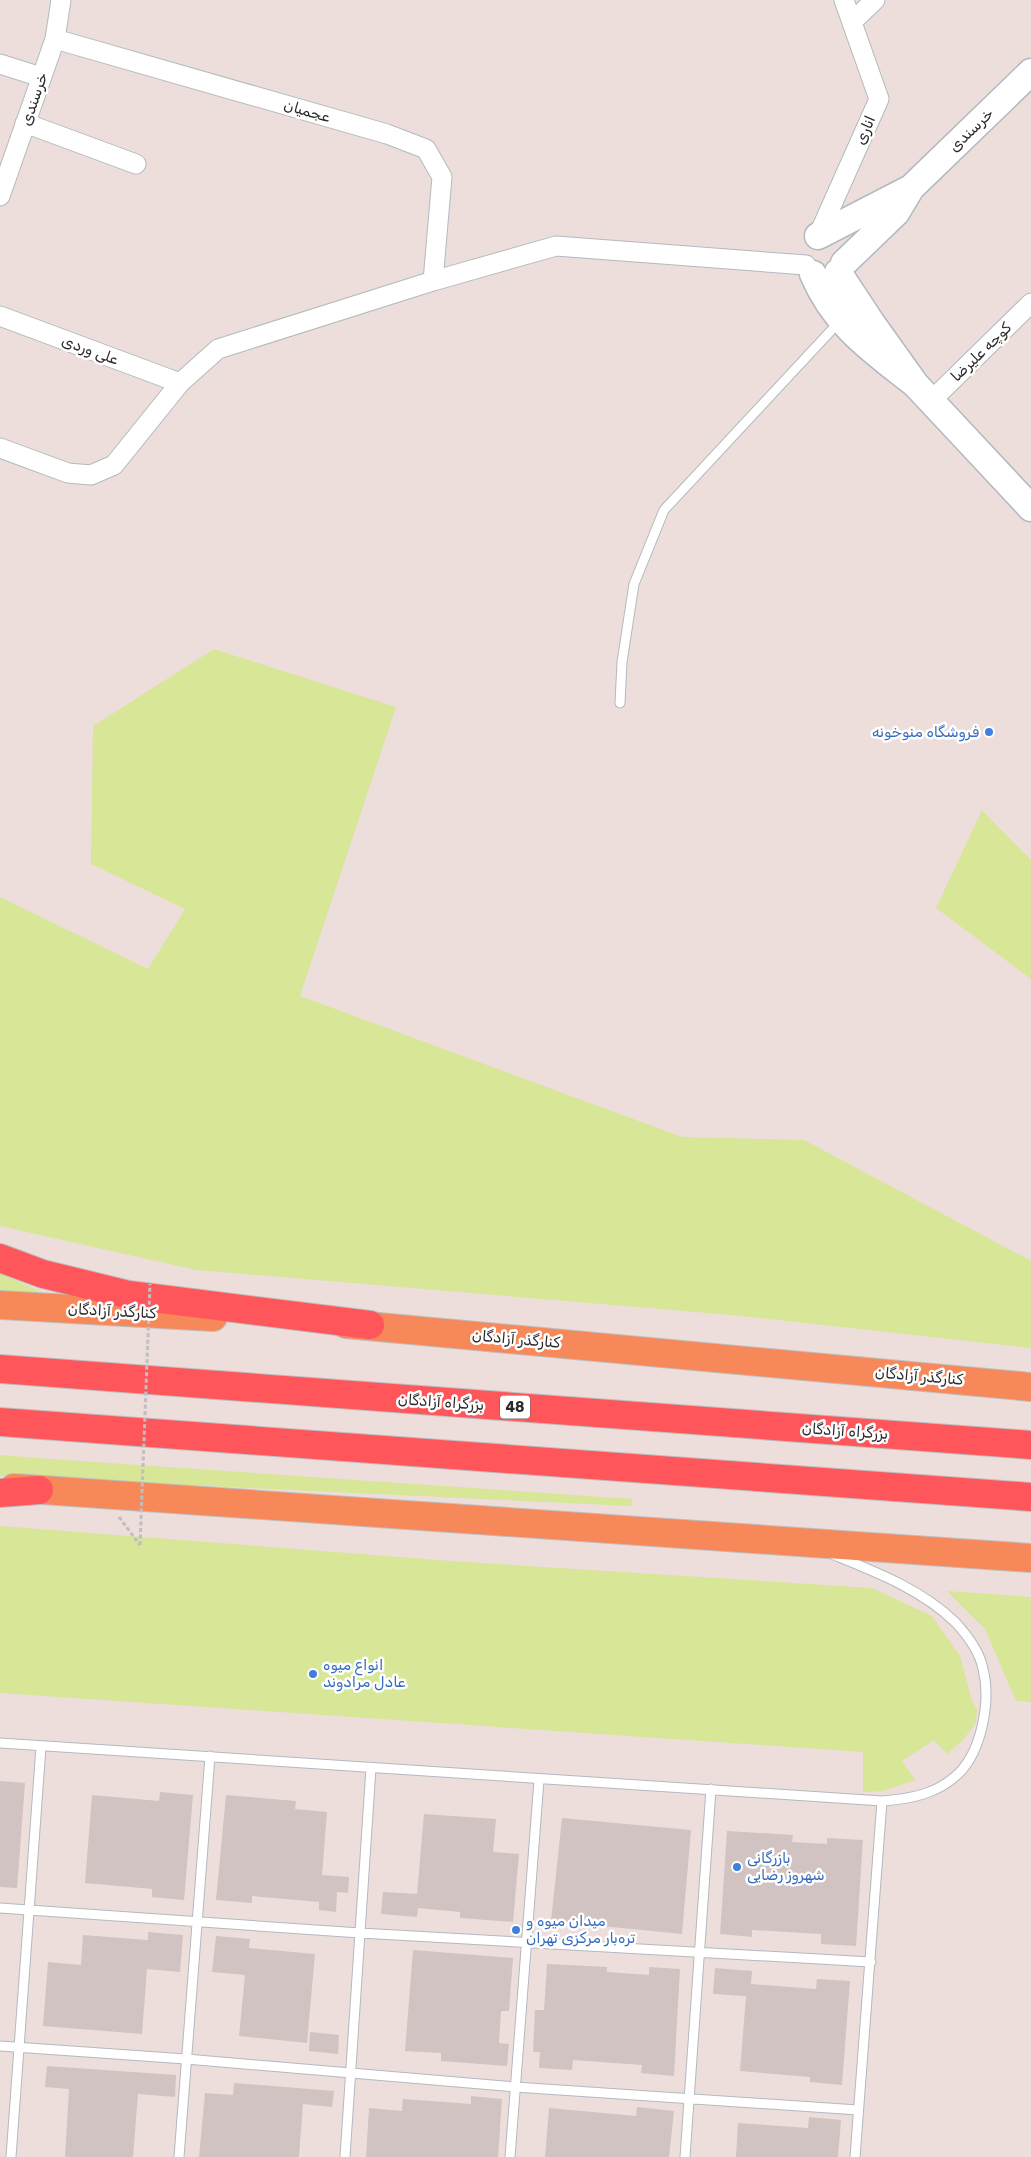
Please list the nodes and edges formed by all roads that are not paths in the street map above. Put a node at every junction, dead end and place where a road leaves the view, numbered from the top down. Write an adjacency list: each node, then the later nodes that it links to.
1 (61, 0): 5 (street, خرسندی)
2 (844, 0): 4 (street, اناری)
3 (875, 0): 4 (street)
4 (852, 22): 13 (street, اناری)
5 (55, 39): 8 (street, خرسندی); 15 (street, عجمیان)
6 (0, 64): 8 (street)
7 (1031, 72): 11 (street, خرسندی)
8 (41, 77): 9 (street, خرسندی)
9 (25, 123): 10 (street); 12 (street, خرسندی)
10 (136, 164)
11 (911, 188): 13 (street); 14 (street)
12 (1, 192)
13 (818, 236): 14 (street); 14 (street)
14 (825, 268): 15 (street); 18 (street); 20 (street)
15 (433, 281): 19 (street)
16 (1031, 303): 20 (street, کوچه علیرضا)
17 (0, 316): 19 (street, علی وردی)
18 (841, 320): 20 (street); 23 (lane)
19 (180, 383): 21 (street)
20 (924, 393): 22 (street)
21 (0, 448)
22 (1031, 508)
23 (620, 703)
24 (0, 1258): 26 (highway)
25 (0, 1305): 26 (main road, کنارگذر آزادگان)
26 (370, 1325): 28 (main road, کنارگذر آزادگان)
27 (0, 1369): 30 (highway, بزرگراه آزادگان / 48)
28 (1031, 1387)
29 (0, 1422): 34 (highway)
30 (1031, 1445)
31 (0, 1488): 32 (main road)
32 (39, 1490): 33 (highway); 35 (main road)
33 (0, 1493)
34 (1031, 1497)
35 (803, 1543): 36 (main road); 43 (lane)
36 (1031, 1558)
37 (0, 1743): 38 (lane)
38 (41, 1747): 39 (lane); 45 (lane)
39 (210, 1756): 40 (lane); 46 (lane)
40 (371, 1768): 41 (lane); 47 (lane)
41 (539, 1780): 42 (lane); 48 (lane)
42 (711, 1789): 43 (lane); 49 (lane)
43 (882, 1801): 50 (lane)
44 (0, 1908): 45 (lane)
45 (29, 1910): 46 (lane); 52 (lane)
46 (197, 1922): 47 (lane); 53 (lane)
47 (360, 1933): 48 (lane); 54 (lane)
48 (527, 1942): 49 (lane); 55 (lane)
49 (699, 1953): 50 (lane); 56 (lane)
50 (872, 1962): 57 (lane)
51 (0, 2046): 52 (lane)
52 (19, 2046): 53 (lane); 58 (lane)
53 (186, 2059): 54 (lane); 59 (lane)
54 (351, 2072): 55 (lane); 60 (lane)
55 (516, 2088): 56 (lane); 61 (lane)
56 (689, 2099): 57 (lane); 62 (lane)
57 (858, 2110): 63 (lane)
58 (11, 2157)
59 (179, 2157)
60 (345, 2157)
61 (510, 2157)
62 (685, 2157)
63 (855, 2157)

